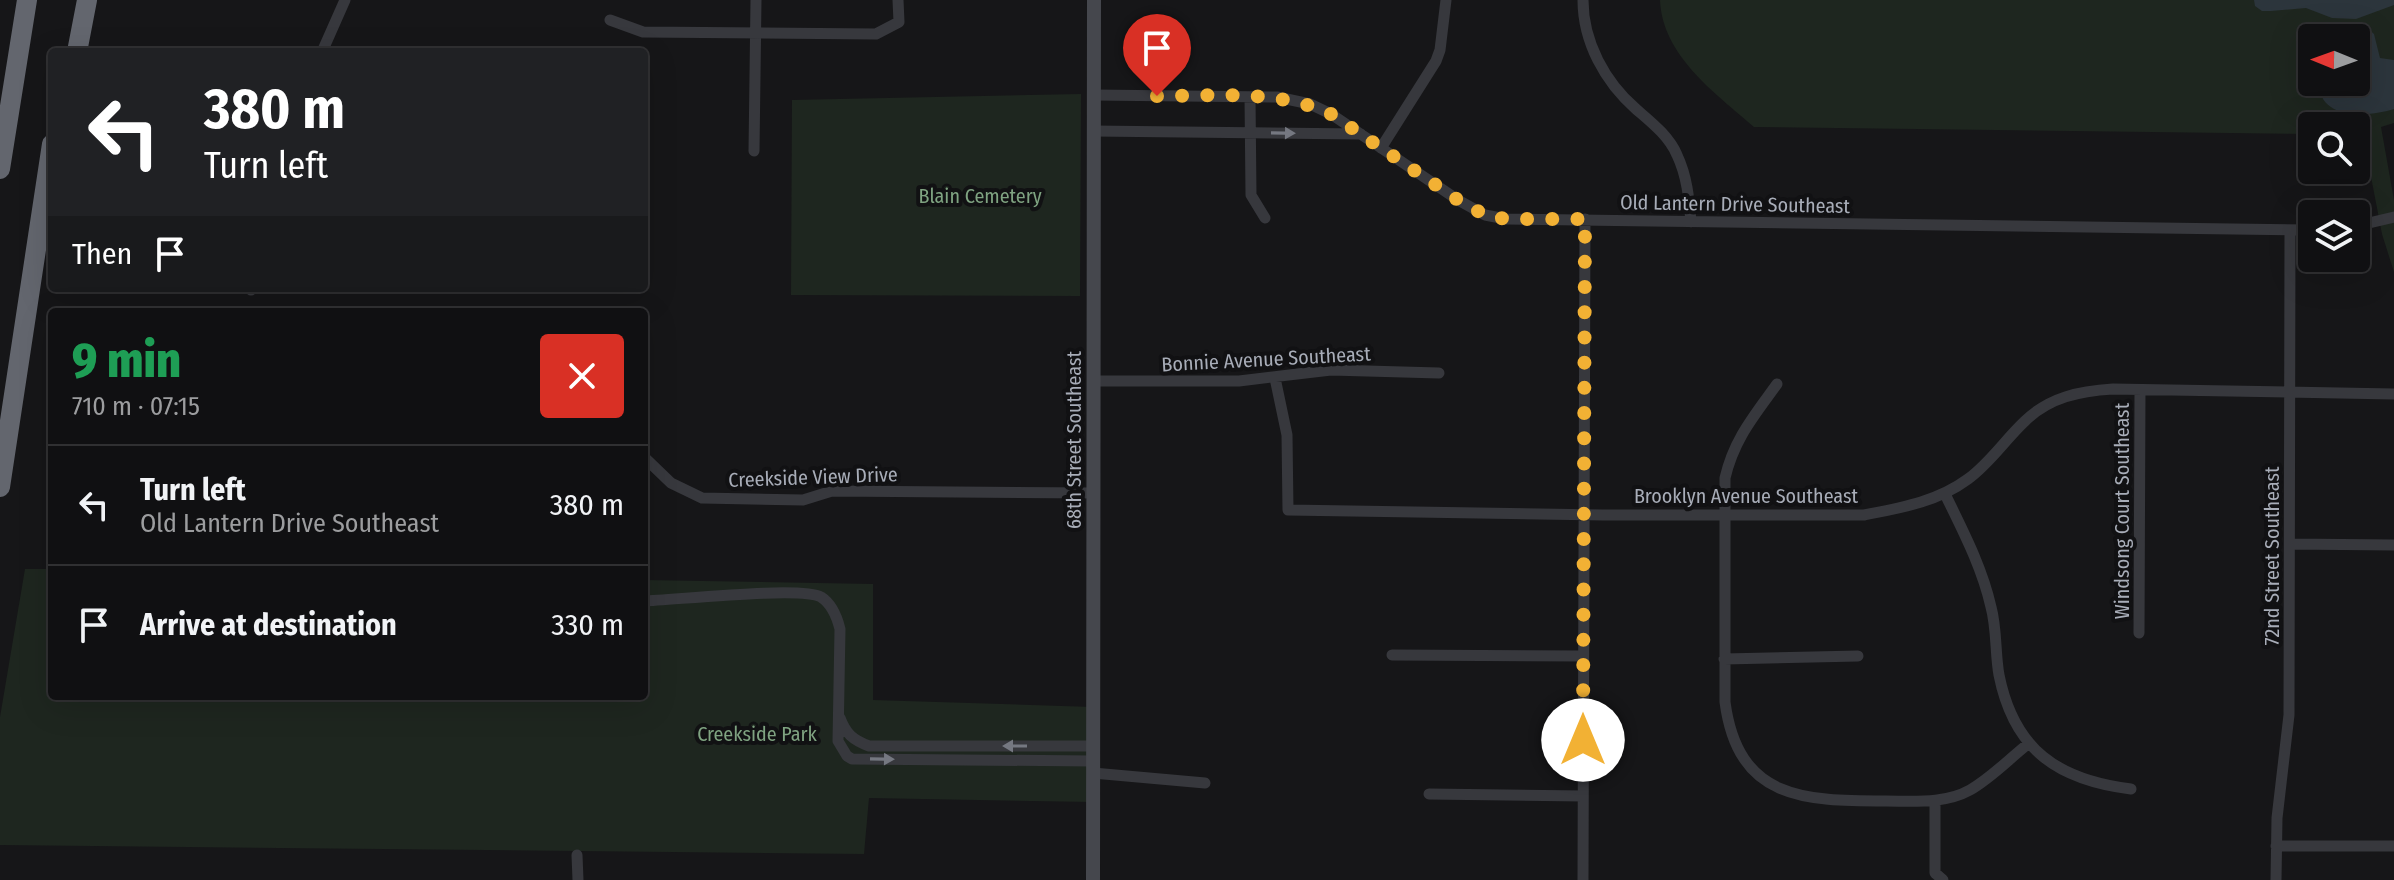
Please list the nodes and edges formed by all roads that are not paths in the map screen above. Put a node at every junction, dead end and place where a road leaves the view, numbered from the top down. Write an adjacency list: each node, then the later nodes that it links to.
1 (17, 0): 18 (highway)
2 (27, 0): 24 (highway)
3 (74, 0): 13 (highway)
4 (87, 0): 14 (highway)
5 (345, 0): 15 (street)
6 (756, 0): 12 (street)
7 (1094, 0): 16 (main road, 68th Street Southeast)
8 (1446, 0): 22 (street)
9 (1583, 0): 30 (street)
10 (898, 6): 12 (street)
11 (610, 20): 12 (street)
12 (756, 33): 23 (street)
13 (67, 48)
14 (78, 48)
15 (324, 48)
16 (1094, 95): 17 (street, Old Lantern Drive Southeast); 19 (main road, 68th Street Southeast)
17 (1250, 97): 20 (street); 21 (street, Old Lantern Drive Southeast)
18 (0, 131)
19 (1093, 131): 20 (street); 36 (main road, 68th Street Southeast)
20 (1250, 133): 21 (street, one-way to 21); 28 (street)
21 (1361, 134): 22 (street, Old Lantern Drive Southeast)
22 (1381, 148): 29 (street, Old Lantern Drive Southeast)
23 (754, 151)
24 (0, 169)
25 (48, 170): 41 (highway)
26 (48, 210): 41 (highway)
27 (2394, 217): 31 (street)
28 (1265, 218)
29 (1585, 219): 30 (street, Old Lantern Drive Southeast); 46 (street)
30 (1691, 222): 32 (street, Old Lantern Drive Southeast)
31 (2370, 223)
32 (2290, 231): 33 (street, Old Lantern Drive Southeast); 39 (street, 72nd Street Southeast)
33 (2298, 231)
34 (1439, 373): 35 (street, Bonnie Avenue Southeast)
35 (1275, 378): 36 (street, Bonnie Avenue Southeast); 46 (street, Brooklyn Avenue Southeast)
36 (1094, 381): 44 (main road, 68th Street Southeast)
37 (1777, 384): 47 (street)
38 (2140, 390): 39 (street, Brooklyn Avenue Southeast); 45 (street, Brooklyn Avenue Southeast); 51 (street, Windsong Court Southeast)
39 (2291, 392): 40 (street, Brooklyn Avenue Southeast); 48 (street, 72nd Street Southeast)
40 (2394, 394)
41 (9, 427): 43 (highway)
42 (648, 461): 44 (street, Creekside View Drive)
43 (0, 487)
44 (1094, 493): 58 (main road, 68th Street Southeast)
45 (1945, 494): 47 (street, Brooklyn Avenue Southeast); 57 (street)
46 (1584, 514): 47 (street, Brooklyn Avenue Southeast); 53 (street)
47 (1725, 516): 55 (street)
48 (2290, 544): 49 (street); 64 (street, 72nd Street Southeast)
49 (2394, 545)
50 (648, 601): 56 (street)
51 (2139, 633)
52 (1392, 655): 53 (street)
53 (1583, 656): 62 (street)
54 (1858, 656): 55 (street)
55 (1724, 659): 63 (street)
56 (839, 718): 58 (street, one-way to 56); 58 (street, one-way to 58)
57 (2028, 744): 60 (street); 63 (street)
58 (1093, 760): 59 (street); 69 (main road, 68th Street Southeast)
59 (1205, 783)
60 (2131, 789)
61 (1429, 794): 62 (street)
62 (1583, 796): 70 (street)
63 (1935, 801): 67 (street)
64 (2276, 846): 65 (street); 71 (street, 72nd Street Southeast)
65 (2394, 846)
66 (577, 855): 68 (street)
67 (1939, 876)
68 (578, 880)
69 (1093, 880)
70 (1583, 880)
71 (2276, 880)

